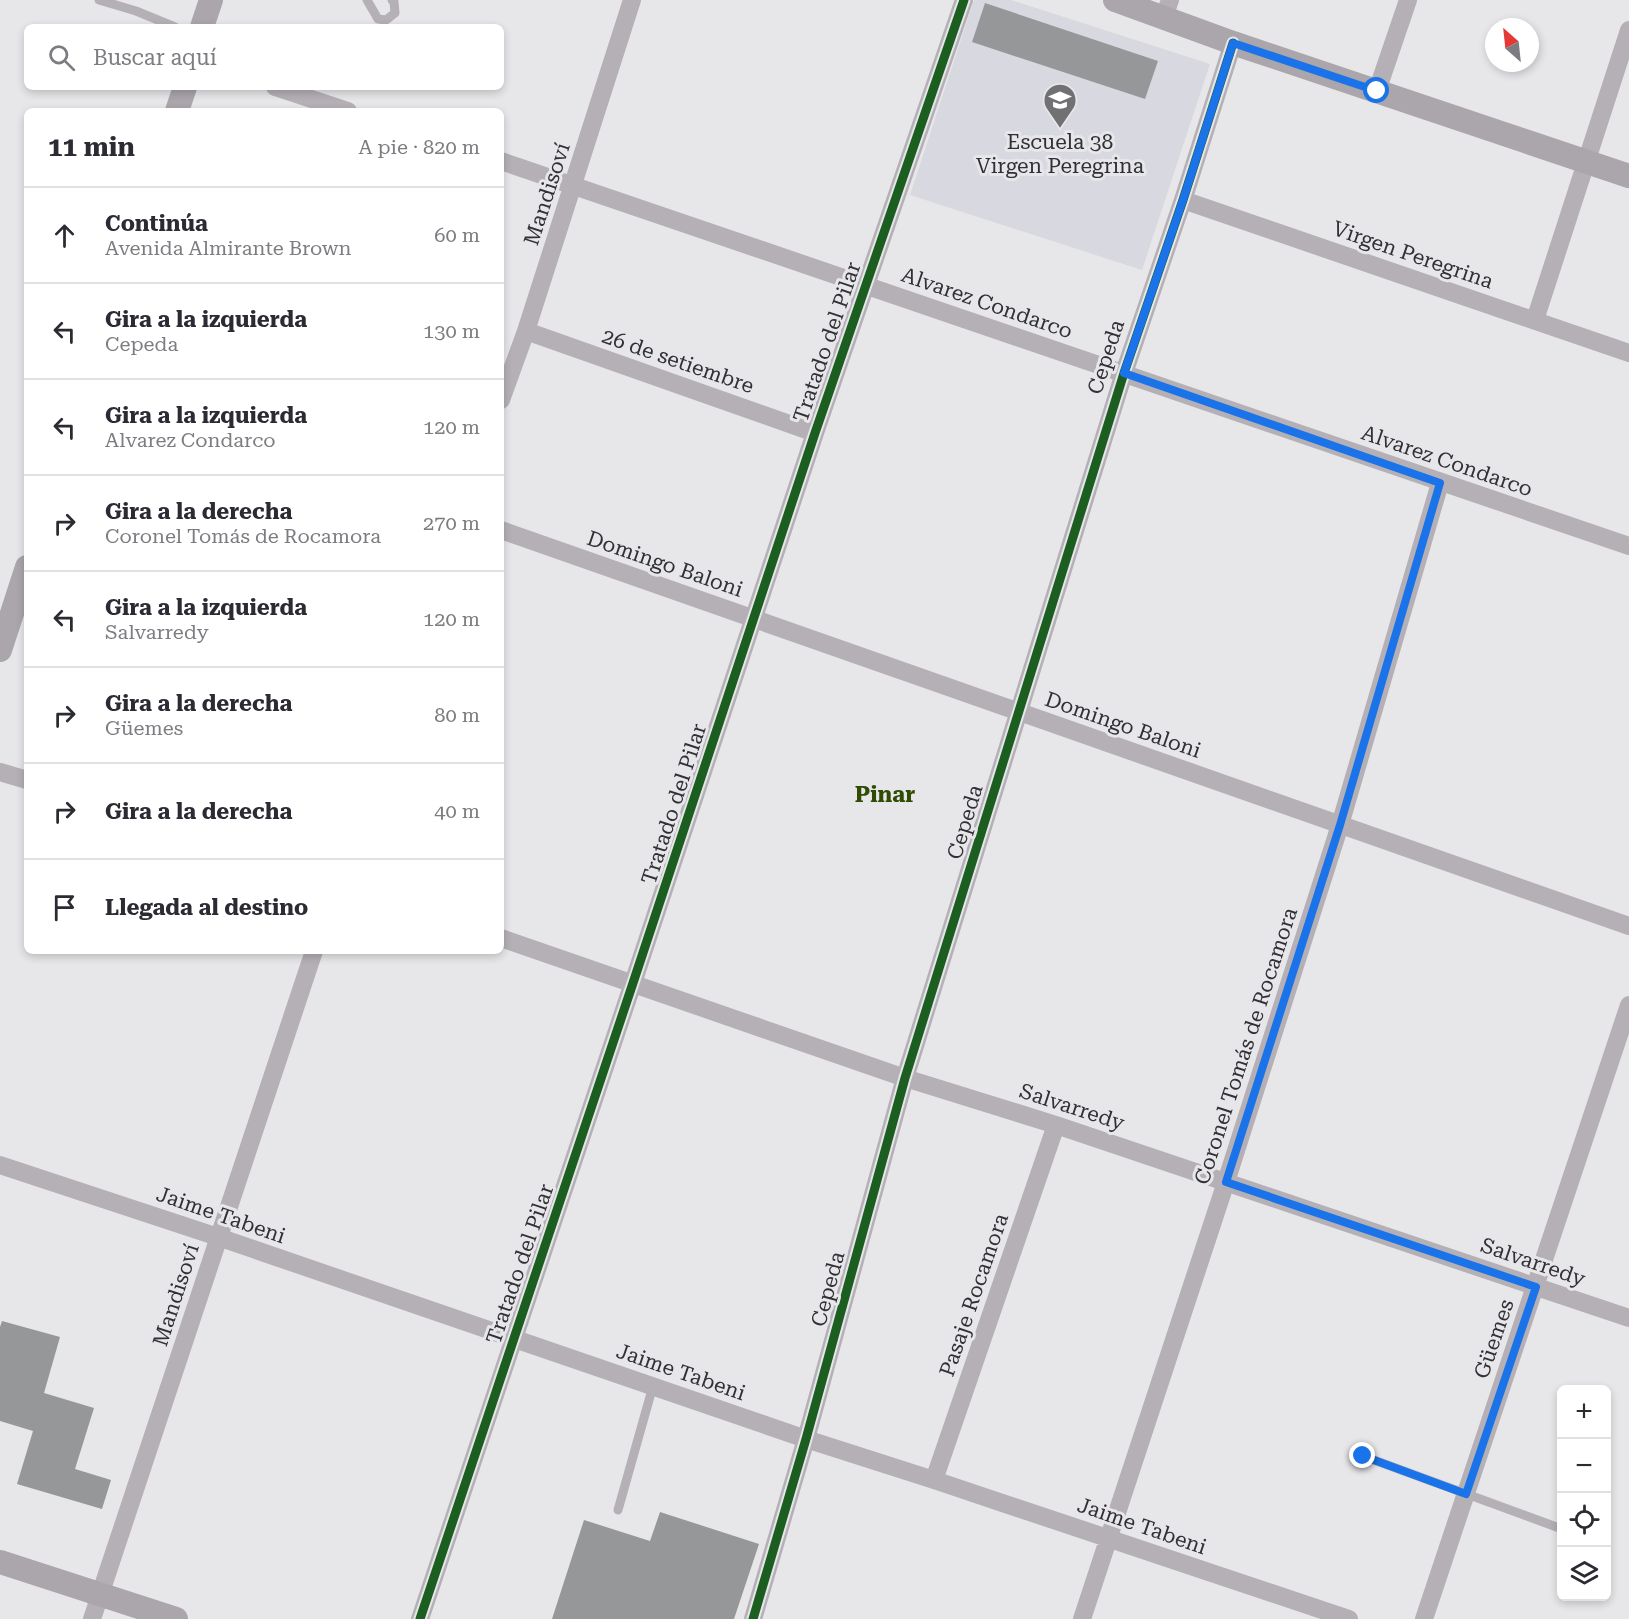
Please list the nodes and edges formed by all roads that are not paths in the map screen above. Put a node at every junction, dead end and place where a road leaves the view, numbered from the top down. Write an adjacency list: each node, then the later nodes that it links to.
1 (99, 0): 10 (lane)
2 (211, 0): 11 (main road)
3 (367, 0): 4 (lane)
4 (392, 0)
5 (633, 0): 22 (street, Mandisoví)
6 (964, 0): 24 (street, Tratado del Pilar)
7 (1115, 0): 9 (main road)
8 (1408, 0): 16 (street)
9 (1167, 8): 13 (main road)
10 (168, 24)
11 (203, 24)
12 (1629, 30): 19 (street)
13 (1233, 43): 16 (main road); 23 (street, Cepeda)
14 (184, 90): 17 (main road)
15 (284, 90): 18 (street)
16 (1377, 91): 19 (main road)
17 (178, 108)
18 (339, 108)
19 (1587, 161): 21 (main road); 25 (street)
20 (504, 163): 22 (street, Alvarez Condarco)
21 (1629, 176)
22 (574, 185): 24 (street, Alvarez Condarco); 26 (street, Mandisoví)
23 (1183, 200): 25 (street, Virgen Peregrina); 28 (street, Cepeda)
24 (866, 285): 28 (street, Alvarez Condarco); 30 (street, Tratado del Pilar)
25 (1534, 320): 27 (street, Virgen Peregrina)
26 (526, 332): 29 (street, Mandisoví); 30 (street, 26 de setiembre)
27 (1629, 352)
28 (1124, 373): 31 (street, Alvarez Condarco); 37 (street, Cepeda)
29 (504, 392)
30 (815, 433): 35 (street, Tratado del Pilar)
31 (1440, 483): 33 (street, Alvarez Condarco); 40 (street, Coronel Tomás de Rocamora)
32 (504, 531): 35 (street, Domingo Baloni)
33 (1629, 546)
34 (24, 576): 36 (main road)
35 (754, 619): 37 (street, Domingo Baloni); 44 (street, Tratado del Pilar)
36 (0, 650)
37 (1018, 712): 40 (street, Domingo Baloni); 46 (street, Cepeda)
38 (0, 772): 39 (street)
39 (24, 779)
40 (1340, 825): 41 (street, Domingo Baloni); 49 (street, Coronel Tomás de Rocamora)
41 (1629, 926)
42 (504, 939): 44 (street, Salvarredy)
43 (313, 954): 50 (street, Mandisoví)
44 (633, 983): 46 (street, Salvarredy); 53 (street, Tratado del Pilar)
45 (1629, 1005): 51 (street, Güemes)
46 (905, 1078): 47 (street, Salvarredy); 55 (street, Cepeda)
47 (1056, 1125): 49 (street, Salvarredy); 57 (street, Pasaje Rocamora)
48 (0, 1165): 50 (street, Jaime Tabeni)
49 (1226, 1182): 51 (street, Salvarredy); 61 (street, Coronel Tomás de Rocamora)
50 (218, 1238): 53 (street, Jaime Tabeni); 63 (street, Mandisoví)
51 (1536, 1287): 52 (street, Salvarredy); 58 (street, Güemes)
52 (1629, 1318)
53 (514, 1338): 54 (street, Jaime Tabeni); 66 (street, Tratado del Pilar)
54 (653, 1386): 55 (street, Jaime Tabeni); 59 (lane)
55 (806, 1439): 57 (street, Jaime Tabeni); 67 (street, Cepeda)
56 (1363, 1456): 58 (lane)
57 (934, 1480): 61 (street, Jaime Tabeni)
58 (1466, 1494): 60 (lane); 70 (street, Güemes)
59 (618, 1510)
60 (1557, 1527)
61 (1109, 1538): 68 (street, Coronel Tomás de Rocamora); 69 (street, Jaime Tabeni)
62 (0, 1562): 63 (main road)
63 (100, 1594): 64 (street, Mandisoví); 65 (main road)
64 (92, 1619)
65 (176, 1619)
66 (420, 1619)
67 (753, 1619)
68 (1082, 1619)
69 (1349, 1619)
70 (1424, 1619)

